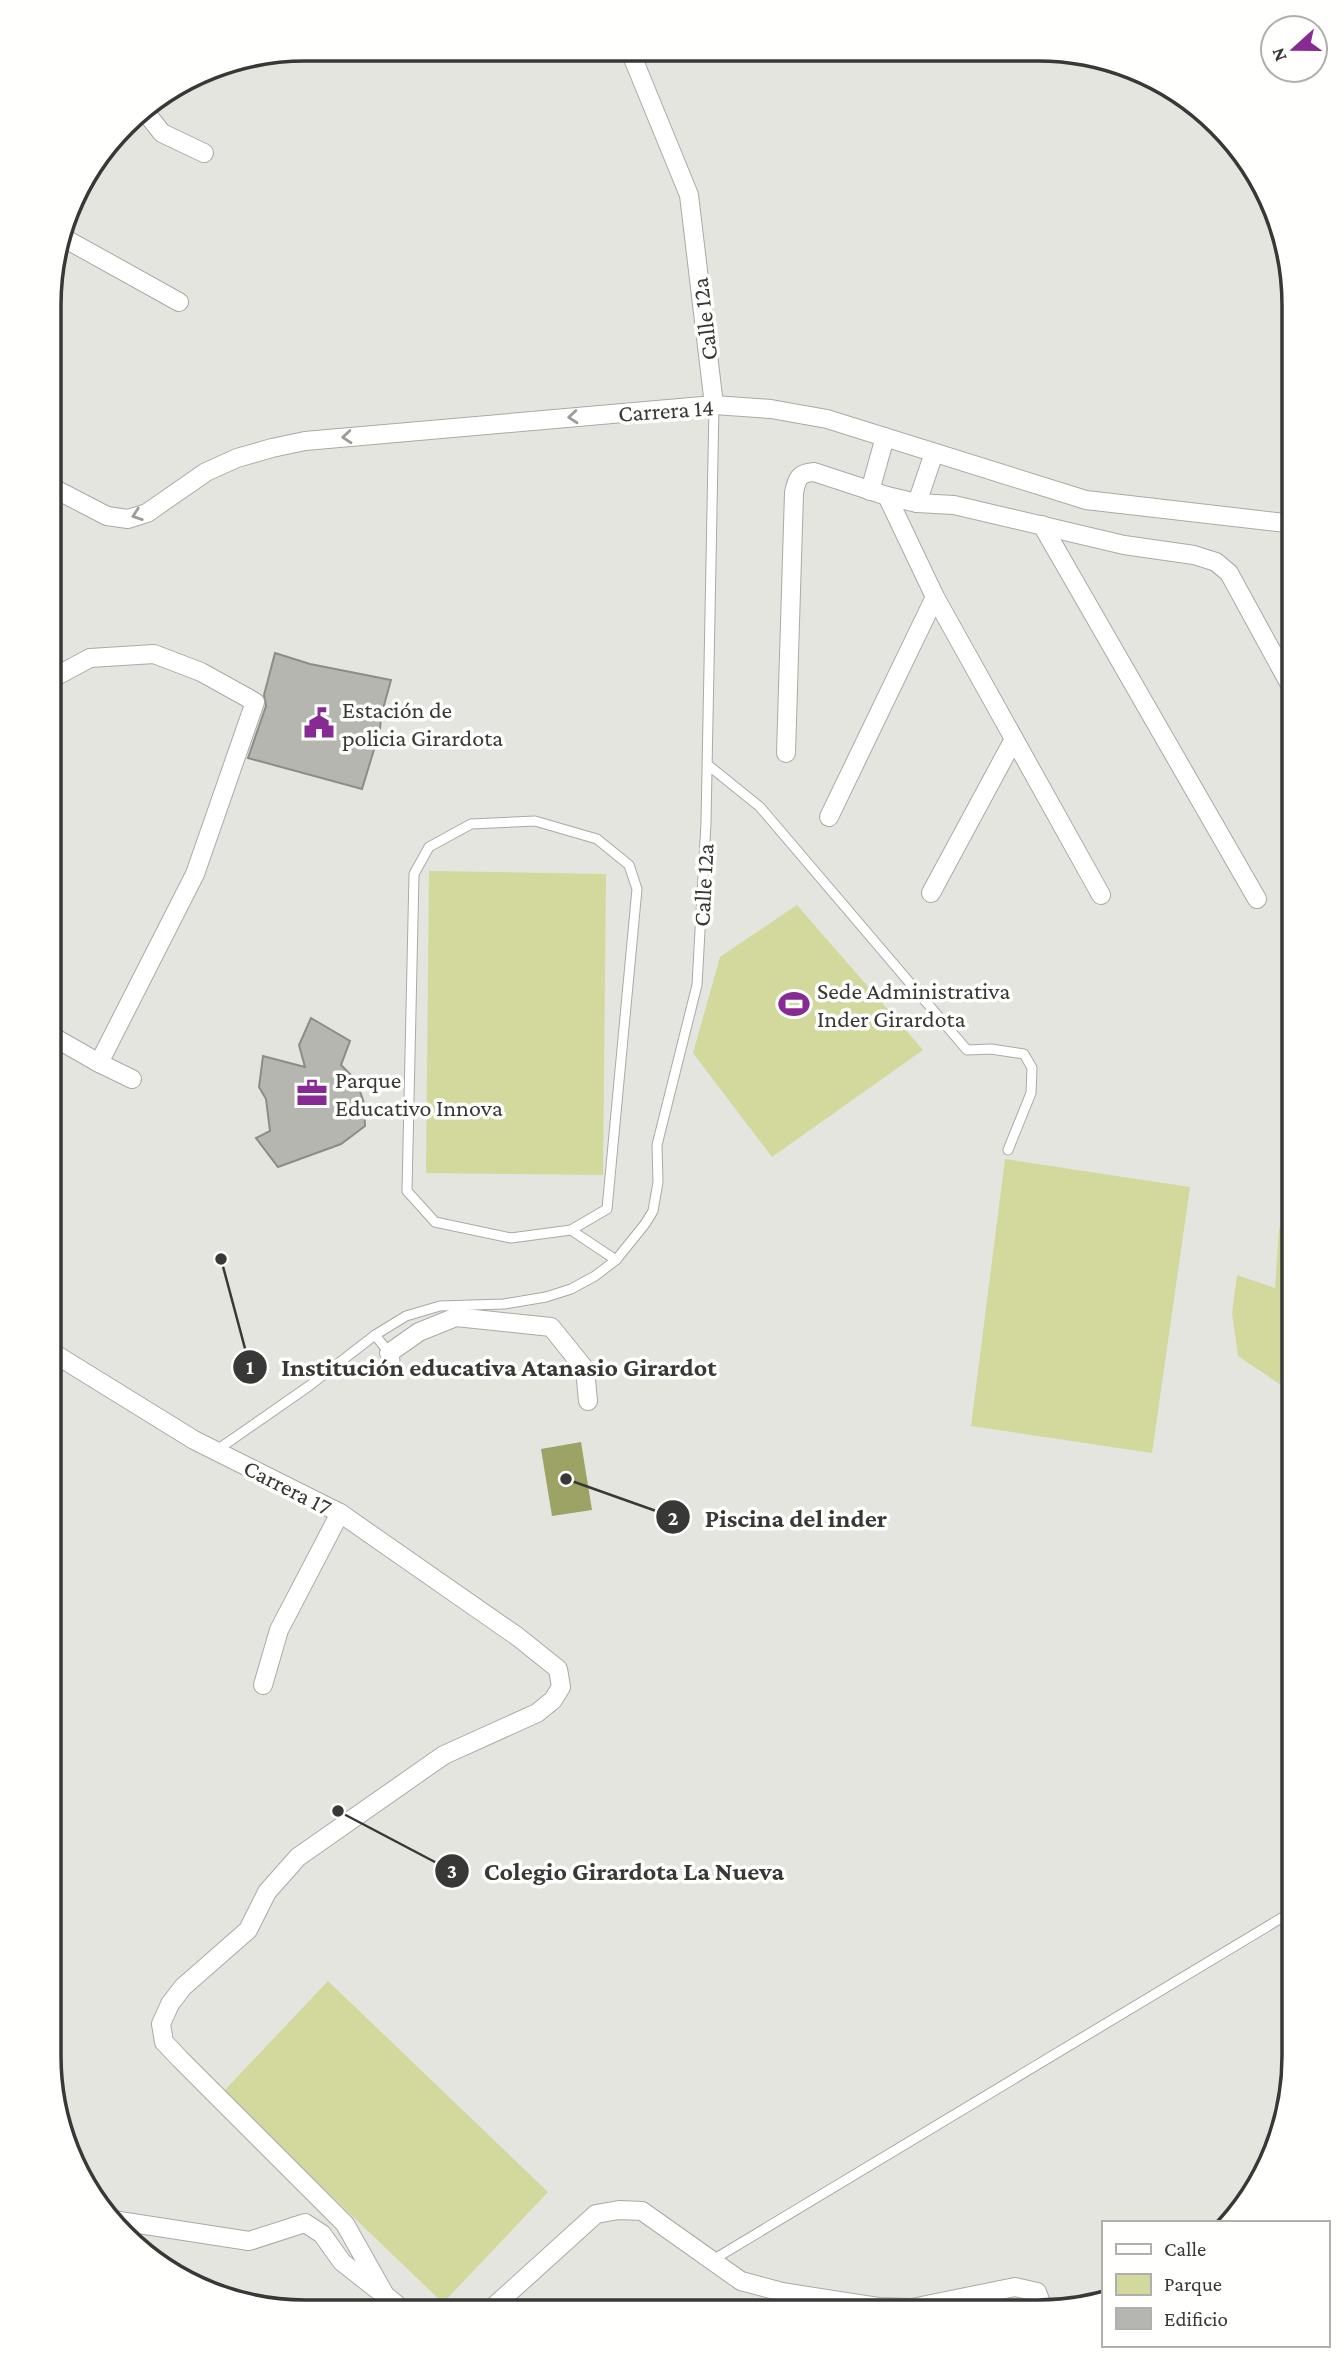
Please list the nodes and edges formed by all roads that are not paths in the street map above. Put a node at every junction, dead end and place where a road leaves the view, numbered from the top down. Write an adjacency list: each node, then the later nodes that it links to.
1 (634, 61): 6 (street, Calle 12a)
2 (150, 118): 3 (street)
3 (204, 153)
4 (70, 242): 5 (street)
5 (179, 302)
6 (714, 405): 7 (street, Carrera 14); 9 (street, Carrera 14, one-way to 9); 19 (lane, Calle 12a)
7 (885, 437): 8 (street, Carrera 14); 10 (street)
8 (934, 453): 11 (street); 12 (street, Carrera 14)
9 (61, 492)
10 (879, 494): 11 (street); 14 (street); 18 (street)
11 (917, 503): 13 (street)
12 (1282, 523)
13 (1042, 525): 15 (street); 23 (street)
14 (935, 597): 17 (street); 20 (street)
15 (1282, 670)
16 (61, 674): 25 (street)
17 (1014, 739): 21 (street); 22 (street)
18 (786, 753)
19 (708, 765): 27 (lane); 29 (lane, Calle 12a)
20 (829, 817)
21 (931, 893)
22 (1101, 895)
23 (1257, 899)
24 (61, 1041): 25 (street)
25 (99, 1063): 26 (street)
26 (132, 1079)
27 (1008, 1150)
28 (571, 1230): 28 (lane); 29 (lane)
29 (616, 1259): 30 (lane, Calle 12a)
30 (375, 1335): 31 (lane); 34 (lane, Calle 12a)
31 (392, 1357): 33 (street)
32 (61, 1358): 34 (street, Carrera 17)
33 (588, 1401)
34 (216, 1450): 35 (street, Carrera 17)
35 (340, 1513): 36 (street); 40 (street, Carrera 17)
36 (263, 1685)
37 (1281, 1918): 39 (lane)
38 (127, 2222): 40 (street)
39 (711, 2261): 42 (street); 43 (street)
40 (385, 2295): 41 (street)
41 (391, 2300)
42 (502, 2300)
43 (827, 2300)
44 (952, 2300): 45 (street)
45 (1040, 2300)

